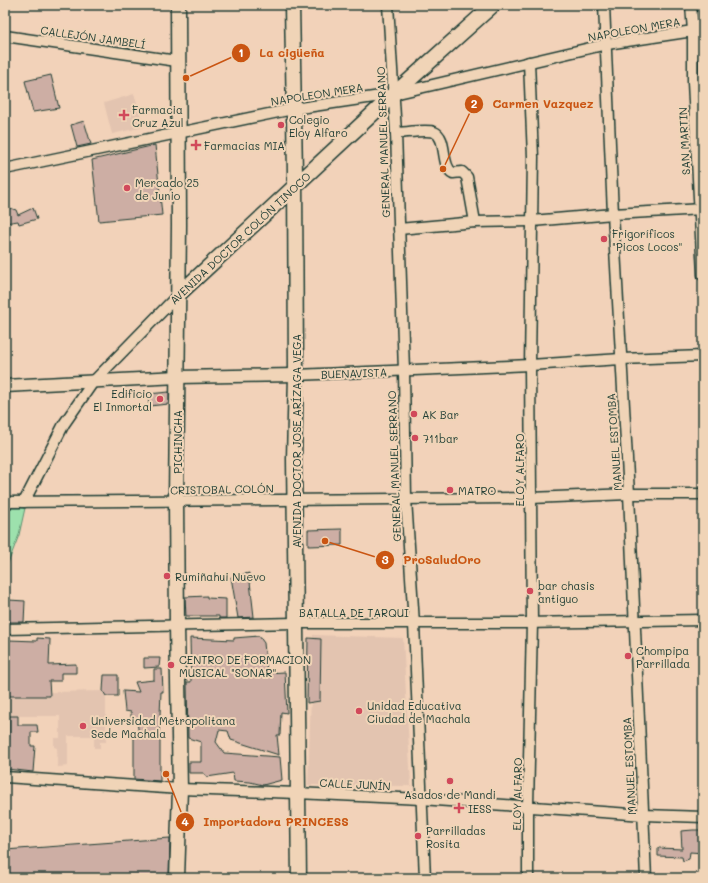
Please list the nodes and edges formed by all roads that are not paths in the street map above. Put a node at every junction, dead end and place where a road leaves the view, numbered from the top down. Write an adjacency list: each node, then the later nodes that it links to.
1 (178, 5): 10 (main road, PICHINCHA)
2 (292, 5): 14 (main road, AVENIDA DOCTOR JOSE ARÍZAGA VEGA)
3 (388, 5): 13 (street, GENERAL MANUEL SERRANO)
4 (493, 5): 13 (main road, AVENIDA DOCTOR COLÓN TINOCO)
5 (604, 5): 9 (street, MANUEL ESTOMBA)
6 (691, 5): 7 (street, SAN MARTIN)
7 (698, 30): 9 (street, NAPOLEON MERA); 12 (street, SAN MARTIN)
8 (5, 36): 10 (street, CALLEJÓN JAMBELÍ)
9 (606, 44): 11 (street, NAPOLEON MERA); 21 (street, MANUEL ESTOMBA)
10 (177, 61): 16 (main road, PICHINCHA)
11 (529, 62): 13 (street, NAPOLEON MERA); 22 (street, ELOY ALFARO)
12 (698, 81): 15 (street, SAN MARTIN)
13 (394, 94): 14 (street, NAPOLEON MERA); 17 (street, GENERAL MANUEL SERRANO); 19 (main road, AVENIDA DOCTOR COLÓN TINOCO)
14 (293, 108): 16 (street, NAPOLEON MERA); 19 (main road, AVENIDA DOCTOR JOSE ARÍZAGA VEGA)
15 (699, 111): 20 (street, SAN MARTIN)
16 (179, 133): 18 (street, NAPOLEON MERA); 26 (main road, PICHINCHA)
17 (396, 133): 23 (street); 24 (street, GENERAL MANUEL SERRANO)
18 (5, 169)
19 (295, 188): 26 (main road, AVENIDA DOCTOR COLÓN TINOCO); 31 (main road, AVENIDA DOCTOR JOSE ARÍZAGA VEGA)
20 (701, 209): 21 (street); 25 (street, SAN MARTIN)
21 (613, 214): 22 (street); 28 (street, MANUEL ESTOMBA)
22 (532, 221): 23 (street); 29 (street, ELOY ALFARO)
23 (475, 222): 24 (street)
24 (398, 229): 30 (street, GENERAL MANUEL SERRANO)
25 (703, 275)
26 (178, 295): 32 (main road, PICHINCHA); 33 (street, AVENIDA DOCTOR COLÓN TINOCO)
27 (703, 356): 28 (street, BUENAVISTA)
28 (621, 360): 29 (street, BUENAVISTA); 35 (street, MANUEL ESTOMBA)
29 (530, 366): 30 (street, BUENAVISTA); 38 (street, ELOY ALFARO)
30 (404, 371): 31 (street, BUENAVISTA); 37 (street, GENERAL MANUEL SERRANO)
31 (296, 375): 32 (street, BUENAVISTA); 39 (main road, AVENIDA DOCTOR JOSE ARÍZAGA VEGA)
32 (178, 378): 33 (street, BUENAVISTA); 42 (main road, PICHINCHA)
33 (93, 382): 34 (street, BUENAVISTA); 41 (street, AVENIDA DOCTOR COLÓN TINOCO)
34 (5, 386)
35 (629, 494): 36 (street, CRISTOBAL COLÓN); 38 (street, CRISTOBAL COLÓN); 44 (street, MANUEL ESTOMBA)
36 (703, 494)
37 (406, 498): 38 (street, CRISTOBAL COLÓN); 39 (street, CRISTOBAL COLÓN); 47 (street, GENERAL MANUEL SERRANO)
38 (531, 498): 46 (street, ELOY ALFARO)
39 (295, 500): 42 (street, CRISTOBAL COLÓN); 45 (main road, AVENIDA DOCTOR JOSE ARÍZAGA VEGA)
40 (5, 502): 41 (street, CRISTOBAL COLÓN)
41 (24, 502): 42 (street, CRISTOBAL COLÓN)
42 (176, 502): 48 (main road, PICHINCHA)
43 (703, 620): 44 (street, BATALLA DE TARQUI)
44 (635, 621): 46 (street, BATALLA DE TARQUI); 55 (street, MANUEL ESTOMBA)
45 (296, 623): 47 (street, BATALLA DE TARQUI); 48 (street, BATALLA DE TARQUI); 52 (main road, AVENIDA DOCTOR JOSE ARÍZAGA VEGA)
46 (532, 623): 47 (street, BATALLA DE TARQUI); 54 (street, ELOY ALFARO)
47 (414, 624): 53 (street, GENERAL MANUEL SERRANO)
48 (177, 626): 49 (street, BATALLA DE TARQUI); 51 (main road, PICHINCHA)
49 (5, 629)
50 (5, 777): 51 (street, CALLE JUNÍN)
51 (180, 789): 52 (street, CALLE JUNÍN); 57 (main road, PICHINCHA)
52 (297, 793): 53 (street, CALLE JUNÍN); 58 (main road, AVENIDA DOCTOR JOSE ARÍZAGA VEGA)
53 (421, 799): 54 (street, CALLE JUNÍN); 59 (street, GENERAL MANUEL SERRANO)
54 (528, 806): 55 (street, CALLE JUNÍN); 60 (street, ELOY ALFARO)
55 (644, 814): 56 (street, CALLE JUNÍN); 61 (street, MANUEL ESTOMBA)
56 (703, 817)
57 (177, 878)
58 (299, 878)
59 (425, 878)
60 (528, 878)
61 (646, 878)

